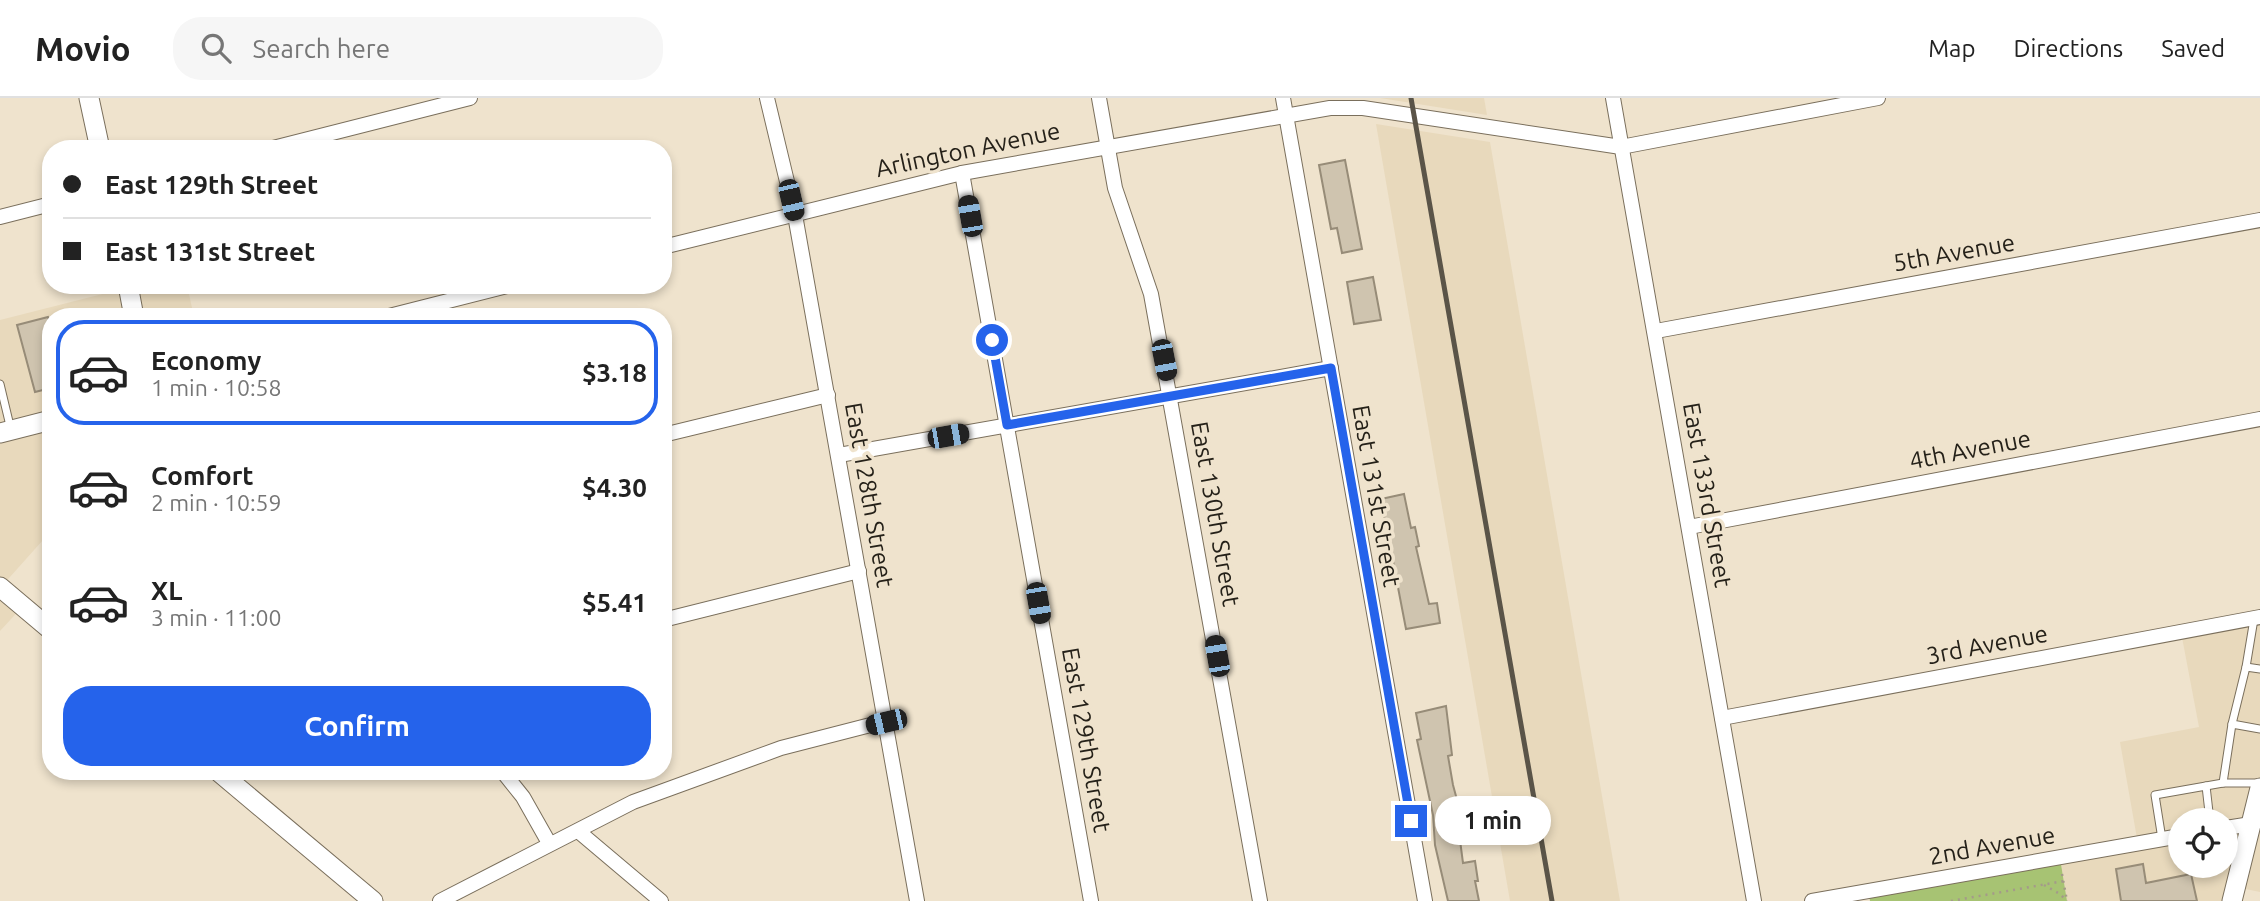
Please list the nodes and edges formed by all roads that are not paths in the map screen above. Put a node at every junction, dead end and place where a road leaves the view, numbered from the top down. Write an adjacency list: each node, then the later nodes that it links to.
1 (89, 98): 9 (street)
2 (470, 98): 10 (street)
3 (767, 98): 15 (street, East 128th Street)
4 (1099, 98): 11 (street, East 130th Street)
5 (1283, 98): 8 (street, East 131st Street)
6 (1613, 98): 12 (street, East 133rd Street)
7 (1878, 98): 12 (street, Arlington Avenue)
8 (1286, 115): 11 (street, Arlington Avenue); 12 (street, Arlington Avenue); 22 (street, East 131st Street)
9 (98, 140)
10 (304, 140)
11 (1107, 146): 13 (street, Arlington Avenue); 25 (street, East 130th Street)
12 (1621, 147): 21 (street, East 133rd Street)
13 (962, 173): 15 (street, Arlington Avenue); 28 (street, East 129th Street)
14 (42, 206): 16 (street)
15 (794, 215): 18 (street, Arlington Avenue); 24 (street, East 128th Street)
16 (0, 218)
17 (2260, 220): 21 (street, 5th Avenue)
18 (672, 245)
19 (476, 294): 20 (street)
20 (420, 308)
21 (1656, 331): 32 (street, East 133rd Street)
22 (1331, 368): 25 (street); 62 (street, East 131st Street)
23 (0, 383): 29 (lane)
24 (828, 395): 30 (street); 31 (street, East 128th Street)
25 (1171, 397): 28 (street); 61 (street, East 130th Street)
26 (2260, 419): 32 (street, 4th Avenue)
27 (42, 422): 29 (street)
28 (1007, 425): 31 (street); 60 (street, East 129th Street)
29 (5, 432)
30 (672, 433)
31 (839, 455): 33 (street, East 128th Street)
32 (1689, 527): 40 (street, East 133rd Street)
33 (859, 571): 35 (street); 41 (street, East 128th Street)
34 (0, 587): 37 (street)
35 (672, 618)
36 (2257, 618): 38 (lane); 40 (street, 3rd Avenue)
37 (42, 622)
38 (2246, 667): 39 (lane); 42 (lane)
39 (2260, 669)
40 (1722, 718): 63 (street, East 133rd Street)
41 (886, 722): 52 (street); 59 (street, East 128th Street)
42 (2232, 724): 43 (lane); 46 (lane)
43 (2260, 729)
44 (229, 780): 56 (street)
45 (509, 780): 55 (street)
46 (2223, 783): 47 (lane); 48 (lane)
47 (2206, 786): 49 (lane); 54 (lane)
48 (2260, 786): 50 (street)
49 (2209, 808)
50 (2256, 824): 51 (street); 65 (street)
51 (2238, 826)
52 (578, 831): 55 (street); 58 (street)
53 (2168, 838): 54 (street, 2nd Avenue)
54 (2162, 839): 64 (street, 2nd Avenue)
55 (549, 843): 57 (street)
56 (373, 901)
57 (440, 901)
58 (661, 901)
59 (917, 901)
60 (1091, 901)
61 (1261, 901)
62 (1425, 901)
63 (1754, 901)
64 (1812, 901)
65 (2232, 901)

